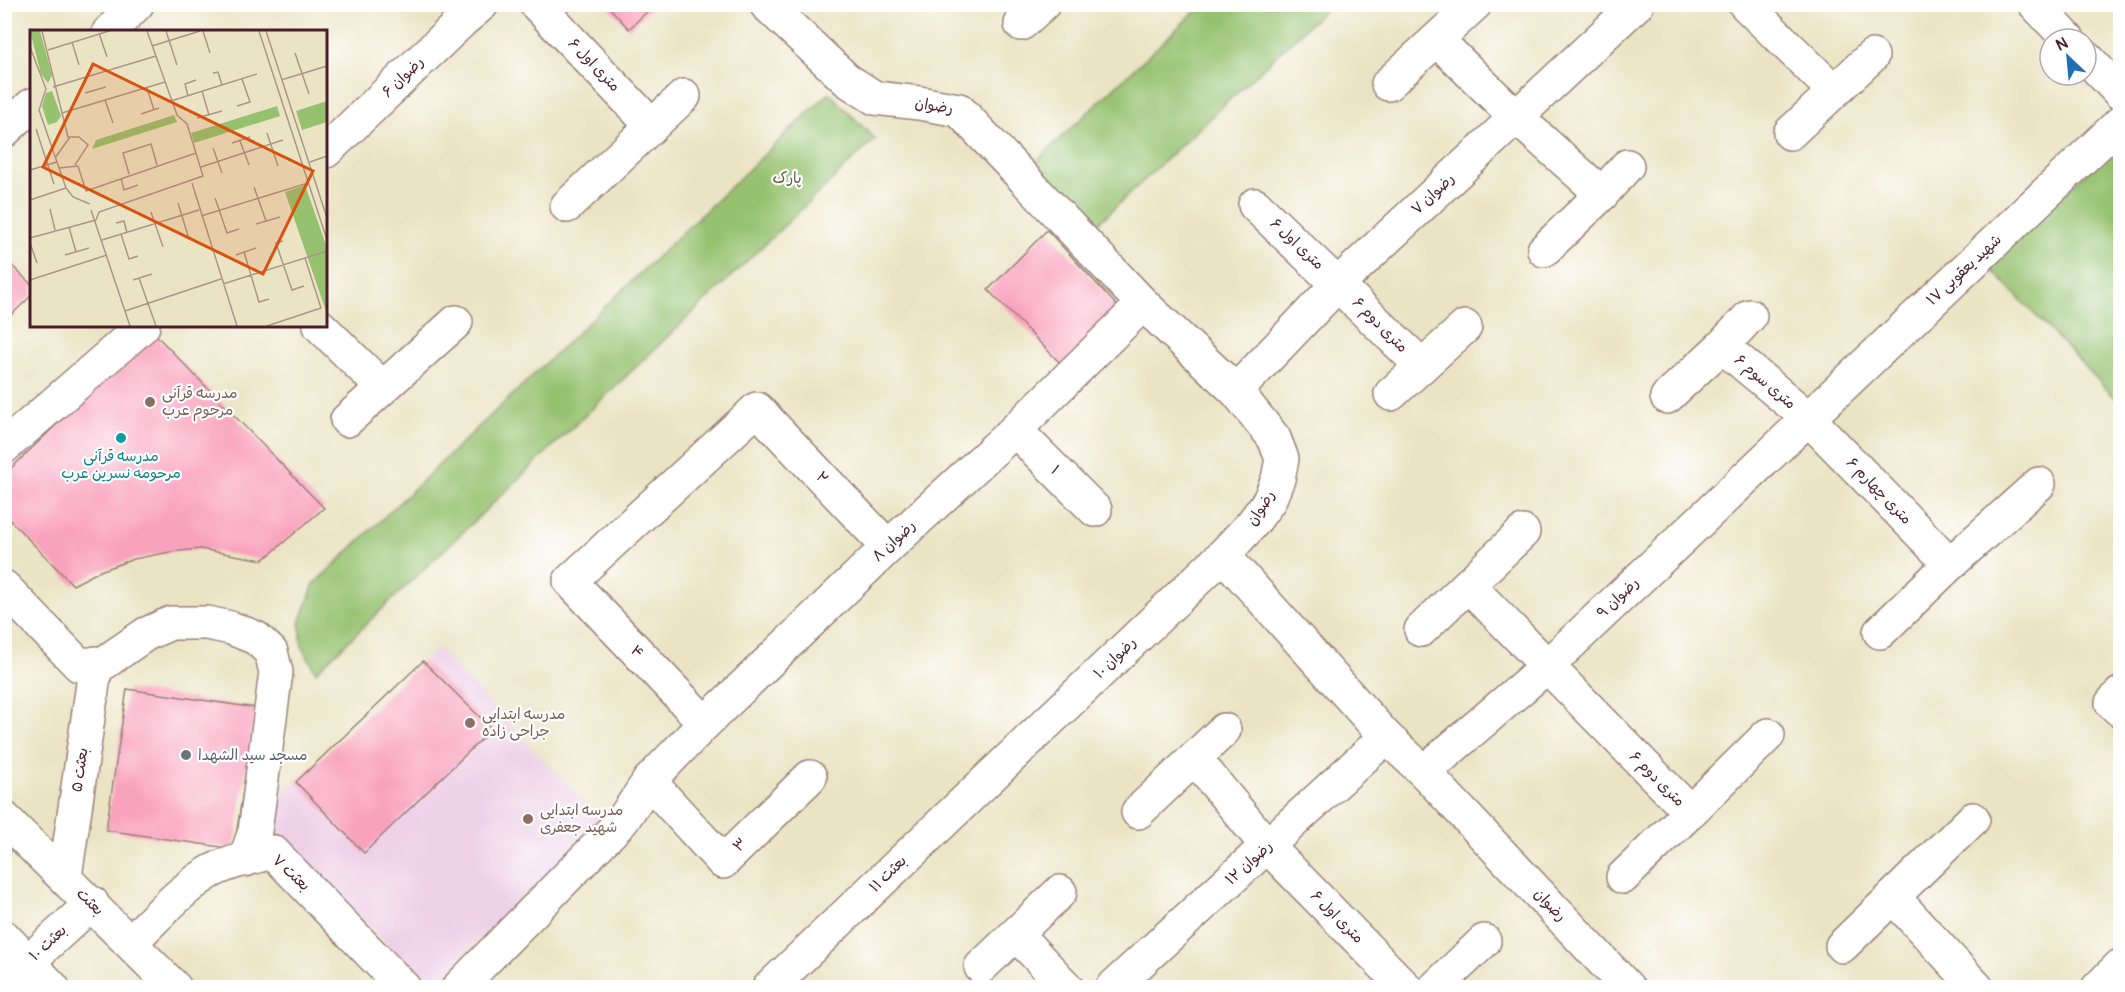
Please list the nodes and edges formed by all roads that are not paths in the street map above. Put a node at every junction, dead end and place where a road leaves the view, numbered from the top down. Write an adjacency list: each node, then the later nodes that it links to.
1 (137, 4): 10 (street)
2 (536, 4): 21 (street, ۶ متری اول)
3 (766, 4): 31 (street, رضوان)
4 (1475, 4): 11 (street)
5 (1637, 4): 19 (street, رضوان ۷)
6 (1745, 4): 15 (street)
7 (2035, 4): 9 (street)
8 (463, 10): 24 (street, رضوان ۶)
9 (2057, 27)
10 (111, 30)
11 (1437, 40): 14 (street); 19 (street)
12 (1872, 56): 15 (street)
13 (2098, 69): 16 (street)
14 (1388, 84)
15 (1834, 92): 23 (street)
16 (2121, 93)
17 (684, 96): 21 (street)
18 (30, 107): 22 (street)
19 (1516, 117): 26 (street); 30 (street, رضوان ۷)
20 (2121, 123): 43 (street, شهید یعقوبی ۱۷)
21 (652, 126): 28 (street)
22 (4, 131)
23 (1790, 133)
24 (327, 150)
25 (1627, 166): 26 (street)
26 (1602, 194): 29 (street)
27 (1255, 205): 30 (street, ۶ متری اول)
28 (567, 206)
29 (1544, 250)
30 (1338, 284): 38 (street, ۶ متری دوم); 40 (street, رضوان ۷)
31 (1143, 304): 40 (street, رضوان); 45 (street, رضوان ۸)
32 (1750, 316): 37 (street)
33 (456, 322): 39 (street)
34 (141, 327): 46 (street)
35 (321, 327): 39 (street)
36 (1465, 327): 38 (street)
37 (1722, 346): 42 (street); 43 (street, ۶ متری سوم)
38 (1422, 366): 41 (street)
39 (382, 387): 44 (street)
40 (1236, 391): 51 (street, رضوان)
41 (1391, 394)
42 (1667, 397)
43 (1808, 418): 52 (street, ۶ متری چهارم); 59 (street, رضوان ۹)
44 (347, 420)
45 (1015, 430): 48 (street, ۱); 50 (street, رضوان ۸)
46 (4, 447)
47 (2039, 484): 52 (street)
48 (1095, 510)
49 (1523, 532): 54 (street)
50 (888, 547): 53 (street, ۲); 62 (street, رضوان ۸)
51 (1223, 555): 65 (street, رضوان); 67 (street, رضوان ۱۰)
52 (1950, 564): 57 (street)
53 (570, 581): 62 (street, ۴)
54 (1468, 585): 56 (street); 59 (street)
55 (4, 587): 58 (street)
56 (1421, 630)
57 (1880, 632)
58 (96, 663): 76 (street); 77 (street, بعثت ۵)
59 (1546, 667): 68 (street, رضوان ۹); 72 (street, ۶ متری دوم)
60 (2121, 693): 61 (street)
61 (2121, 710)
62 (705, 723): 70 (street, رضوان ۸)
63 (1224, 730): 66 (street)
64 (1768, 735): 72 (street, ۶ متری دوم)
65 (1386, 737): 68 (street, رضوان); 75 (street, رضوان ۱۲)
66 (1195, 759): 71 (street); 75 (street)
67 (1007, 760): 94 (street, بعثت ۱۱)
68 (1424, 772): 99 (street, رضوان)
69 (810, 777): 70 (street, ۳)
70 (649, 782): 93 (street)
71 (1137, 812)
72 (1690, 812): 78 (street)
73 (4, 818): 77 (street, بعثت)
74 (1973, 819): 80 (street)
75 (1267, 846): 96 (street, رضوان ۱۲); 97 (street, ۶ متری اول)
76 (245, 860): 85 (street, بعثت ۷); 92 (street, بعثت ۷)
77 (65, 877): 81 (street, بعثت)
78 (1623, 877)
79 (1060, 892): 82 (street)
80 (1893, 897): 86 (street); 100 (street)
81 (92, 903): 85 (street, بعثت); 89 (street, بعثت ۱۰)
82 (1016, 934): 88 (street); 95 (street)
83 (4, 937): 90 (street)
84 (1484, 941): 98 (street)
85 (131, 942): 91 (street, بعثت)
86 (1842, 946)
87 (2121, 966): 101 (street)
88 (981, 967)
89 (4, 984)
90 (53, 987)
91 (175, 987)
92 (404, 987)
93 (459, 987)
94 (769, 987)
95 (1067, 987)
96 (1112, 987)
97 (1406, 987)
98 (1435, 987)
99 (1628, 987)
100 (1977, 987)
101 (2098, 987)

